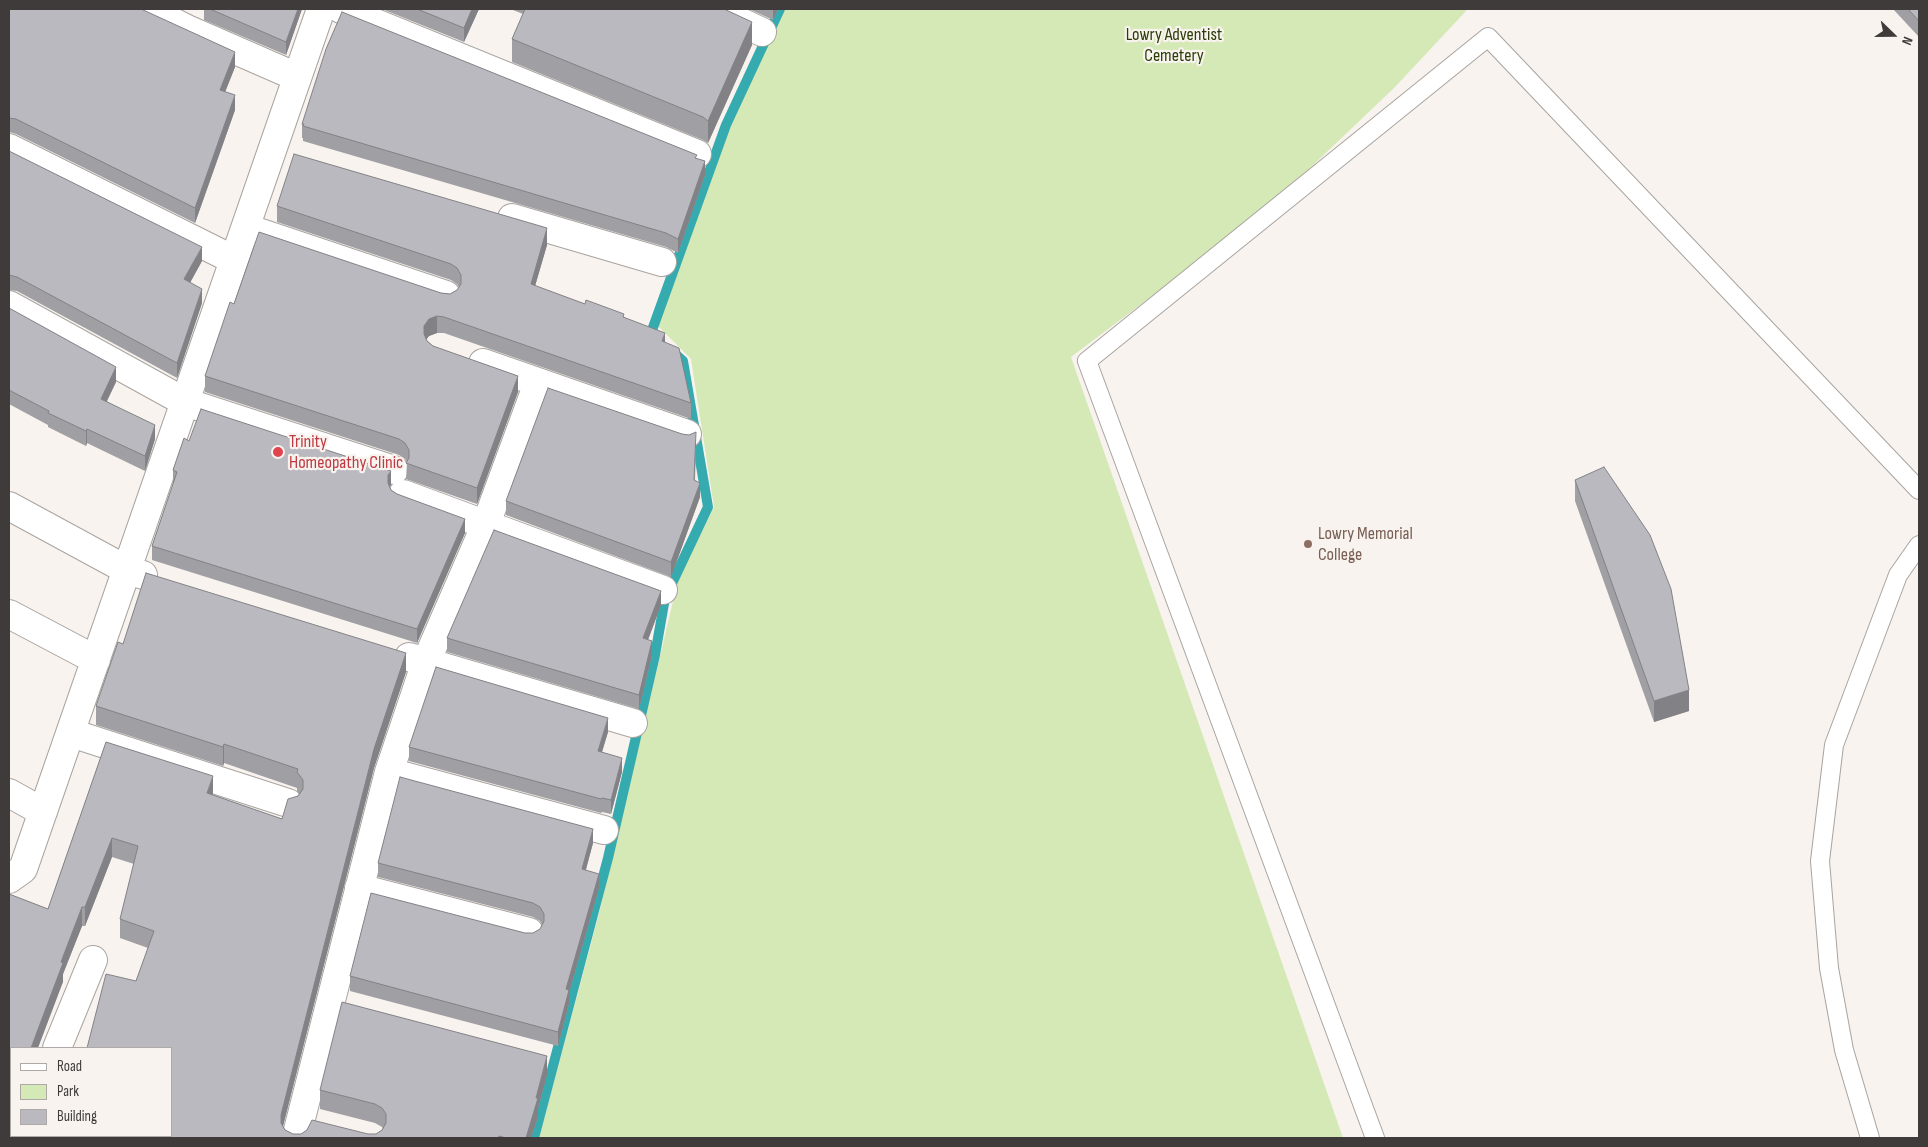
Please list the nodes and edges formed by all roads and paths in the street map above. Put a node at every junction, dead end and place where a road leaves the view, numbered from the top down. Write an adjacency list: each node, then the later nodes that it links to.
1 (147, 9): 6 (street)
2 (321, 9): 6 (street)
3 (341, 9): 8 (street)
4 (713, 9): 5 (street)
5 (762, 32)
6 (297, 77): 10 (street)
7 (9, 148): 11 (street)
8 (697, 154)
9 (491, 212): 12 (street)
10 (246, 228): 11 (street); 13 (street)
11 (234, 260): 17 (street)
12 (662, 262)
13 (446, 295)
14 (9, 305): 17 (street)
15 (457, 354): 16 (street)
16 (538, 383): 18 (street); 21 (street)
17 (185, 402): 21 (street); 23 (street)
18 (687, 434)
19 (1919, 490): 44 (lane)
20 (9, 506): 23 (street)
21 (486, 524): 25 (street); 29 (street)
22 (1919, 545): 45 (lane)
23 (127, 570): 24 (street); 28 (street)
24 (164, 582)
25 (663, 590)
26 (9, 614): 28 (street)
27 (388, 651): 29 (street)
28 (96, 660): 31 (street)
29 (426, 662): 30 (street); 32 (street)
30 (633, 723)
31 (71, 733): 34 (street); 35 (street)
32 (389, 772): 36 (street); 38 (street)
33 (9, 793): 35 (street)
34 (288, 803)
35 (43, 812): 37 (street)
36 (604, 830)
37 (9, 879)
38 (359, 888): 39 (street); 43 (street)
39 (529, 932)
40 (93, 960): 41 (street)
41 (57, 1047)
42 (327, 1127): 43 (street)
43 (299, 1129)
44 (1375, 1138)
45 (1870, 1138)

